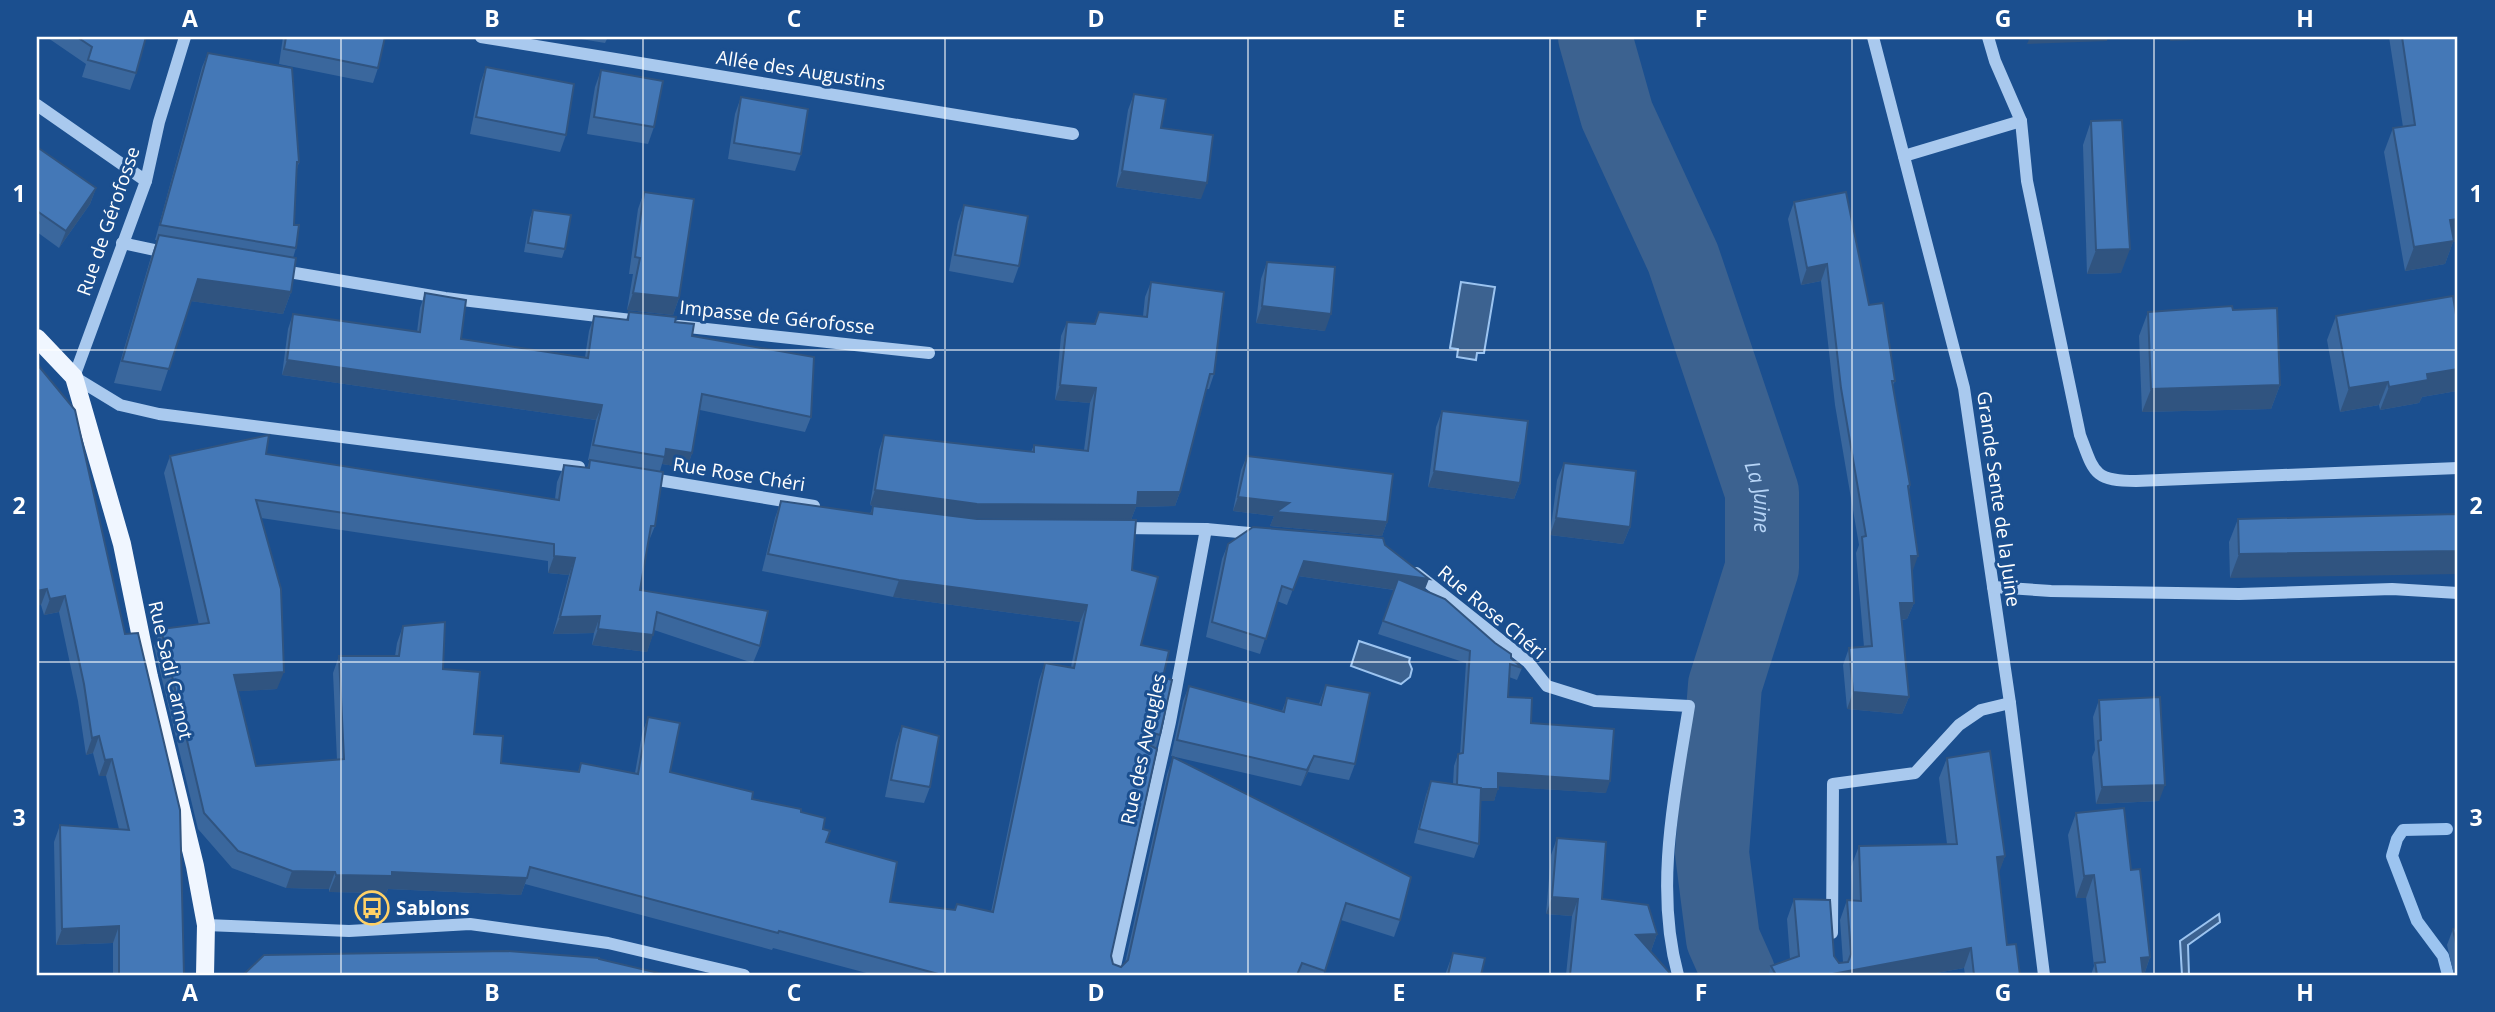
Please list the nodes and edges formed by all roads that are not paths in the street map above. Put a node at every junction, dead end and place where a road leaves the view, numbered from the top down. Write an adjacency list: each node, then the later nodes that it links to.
1 (185, 37): 9 (street, Rue de Gérofosse)
2 (481, 37): 7 (street, Allée des Augustins)
3 (1873, 37): 8 (street, Grande Sente de la Juine)
4 (1989, 37): 6 (street)
5 (37, 105): 9 (street)
6 (2021, 121): 8 (street); 16 (street)
7 (1073, 134)
8 (1904, 156): 24 (street, Grande Sente de la Juine)
9 (146, 181): 10 (street, Rue de Gérofosse)
10 (122, 243): 11 (street); 15 (street, Rue de Gérofosse)
11 (181, 254)
12 (261, 268): 14 (street, Impasse de Gérofosse)
13 (37, 338): 15 (main road)
14 (929, 353)
15 (74, 377): 17 (street); 27 (main road, Rue Sadi Carnot)
16 (2458, 468)
17 (598, 470)
18 (638, 477): 19 (street, Rue Rose Chéri)
19 (826, 508)
20 (1103, 527): 21 (street)
21 (1206, 529): 22 (street); 31 (street, Rue des Aveugles)
22 (1272, 535)
23 (1402, 562): 32 (street, Rue Rose Chéri)
24 (1993, 587): 25 (street); 26 (street, Grande Sente de la Juine)
25 (2458, 593)
26 (2010, 703): 28 (street); 33 (street, Grande Sente de la Juine)
27 (206, 925): 29 (main road, Rue Sadi Carnot); 30 (street)
28 (1833, 948)
29 (205, 975)
30 (744, 975)
31 (1113, 975)
32 (1678, 975)
33 (2044, 975)

